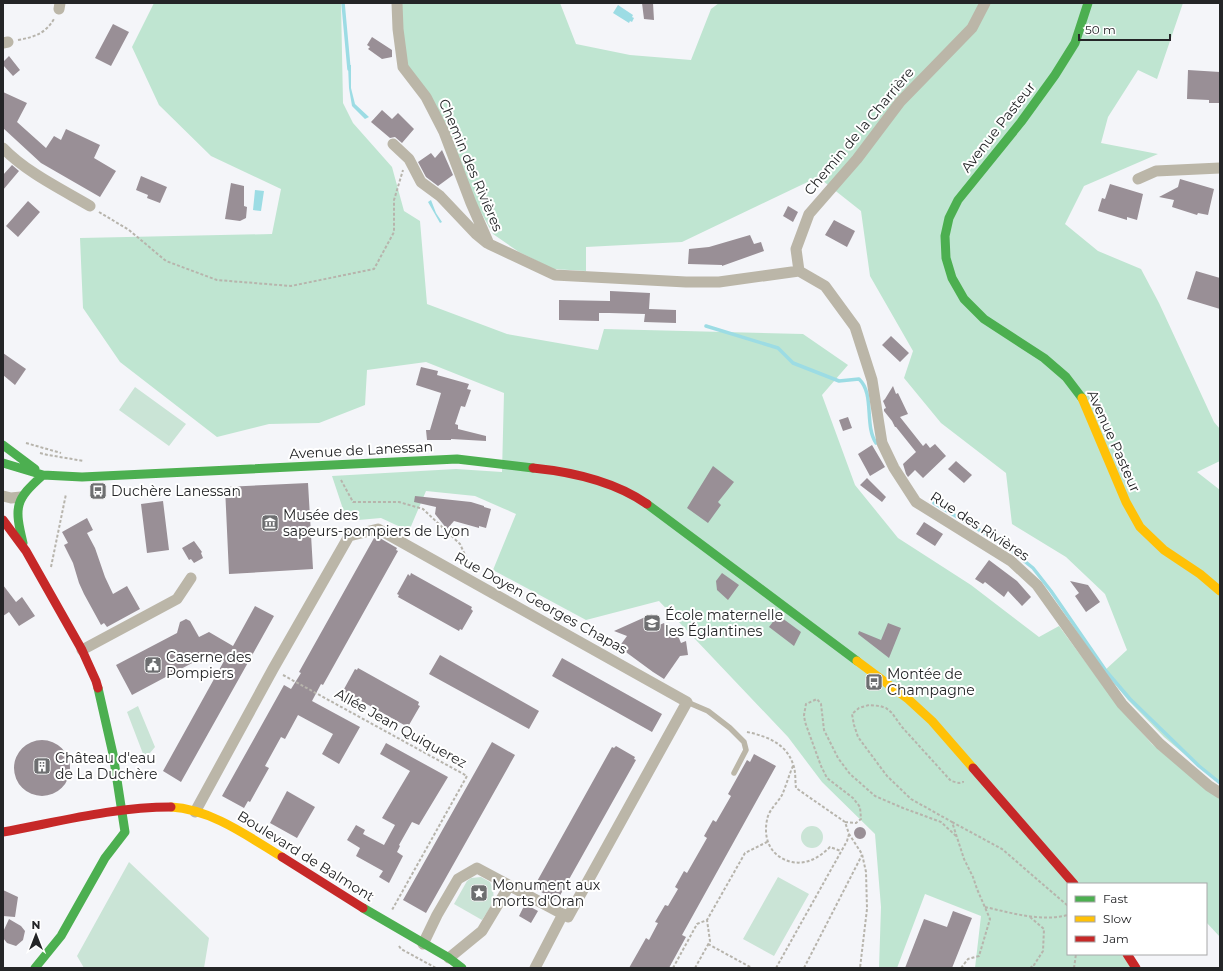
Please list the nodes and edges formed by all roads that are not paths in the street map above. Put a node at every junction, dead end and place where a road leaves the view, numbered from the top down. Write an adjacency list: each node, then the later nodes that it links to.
1 (397, 3): 9 (street, Chemin des Rivières)
2 (985, 3): 10 (street, Chemin de la Charrière)
3 (1088, 3): 19 (main road, Avenue Pasteur)
4 (392, 144): 9 (street)
5 (3, 148): 8 (street)
6 (1220, 168): 7 (street)
7 (1138, 179)
8 (90, 206)
9 (489, 244): 10 (street, Chemin des Rivières)
10 (799, 271): 23 (street, Rue des Rivières)
11 (5, 448): 13 (main road)
12 (3, 463): 13 (main road, Avenue de Lanessan)
13 (43, 475): 15 (main road); 27 (main road, Avenue de Lanessan)
14 (3, 496): 15 (street)
15 (21, 497): 17 (main road)
16 (3, 520): 17 (main road)
17 (26, 551): 20 (main road)
18 (190, 578): 20 (street)
19 (1220, 591)
20 (82, 650): 24 (main road)
21 (688, 702): 22 (lane); 25 (street, Rue Doyen Georges Chapas); 29 (street)
22 (734, 773)
23 (1220, 793)
24 (122, 810): 25 (main road, Boulevard de Balmont); 26 (main road, Boulevard de Balmont); 33 (main road)
25 (195, 812): 30 (main road, Boulevard de Balmont)
26 (3, 832)
27 (1073, 883)
28 (509, 886): 29 (street); 30 (street); 32 (street)
29 (563, 914): 35 (street)
30 (423, 944): 32 (main road, Boulevard de Balmont)
31 (1128, 955): 36 (main road)
32 (449, 958): 34 (main road, Boulevard de Balmont)
33 (35, 968)
34 (462, 968)
35 (535, 968)
36 (1136, 968)

